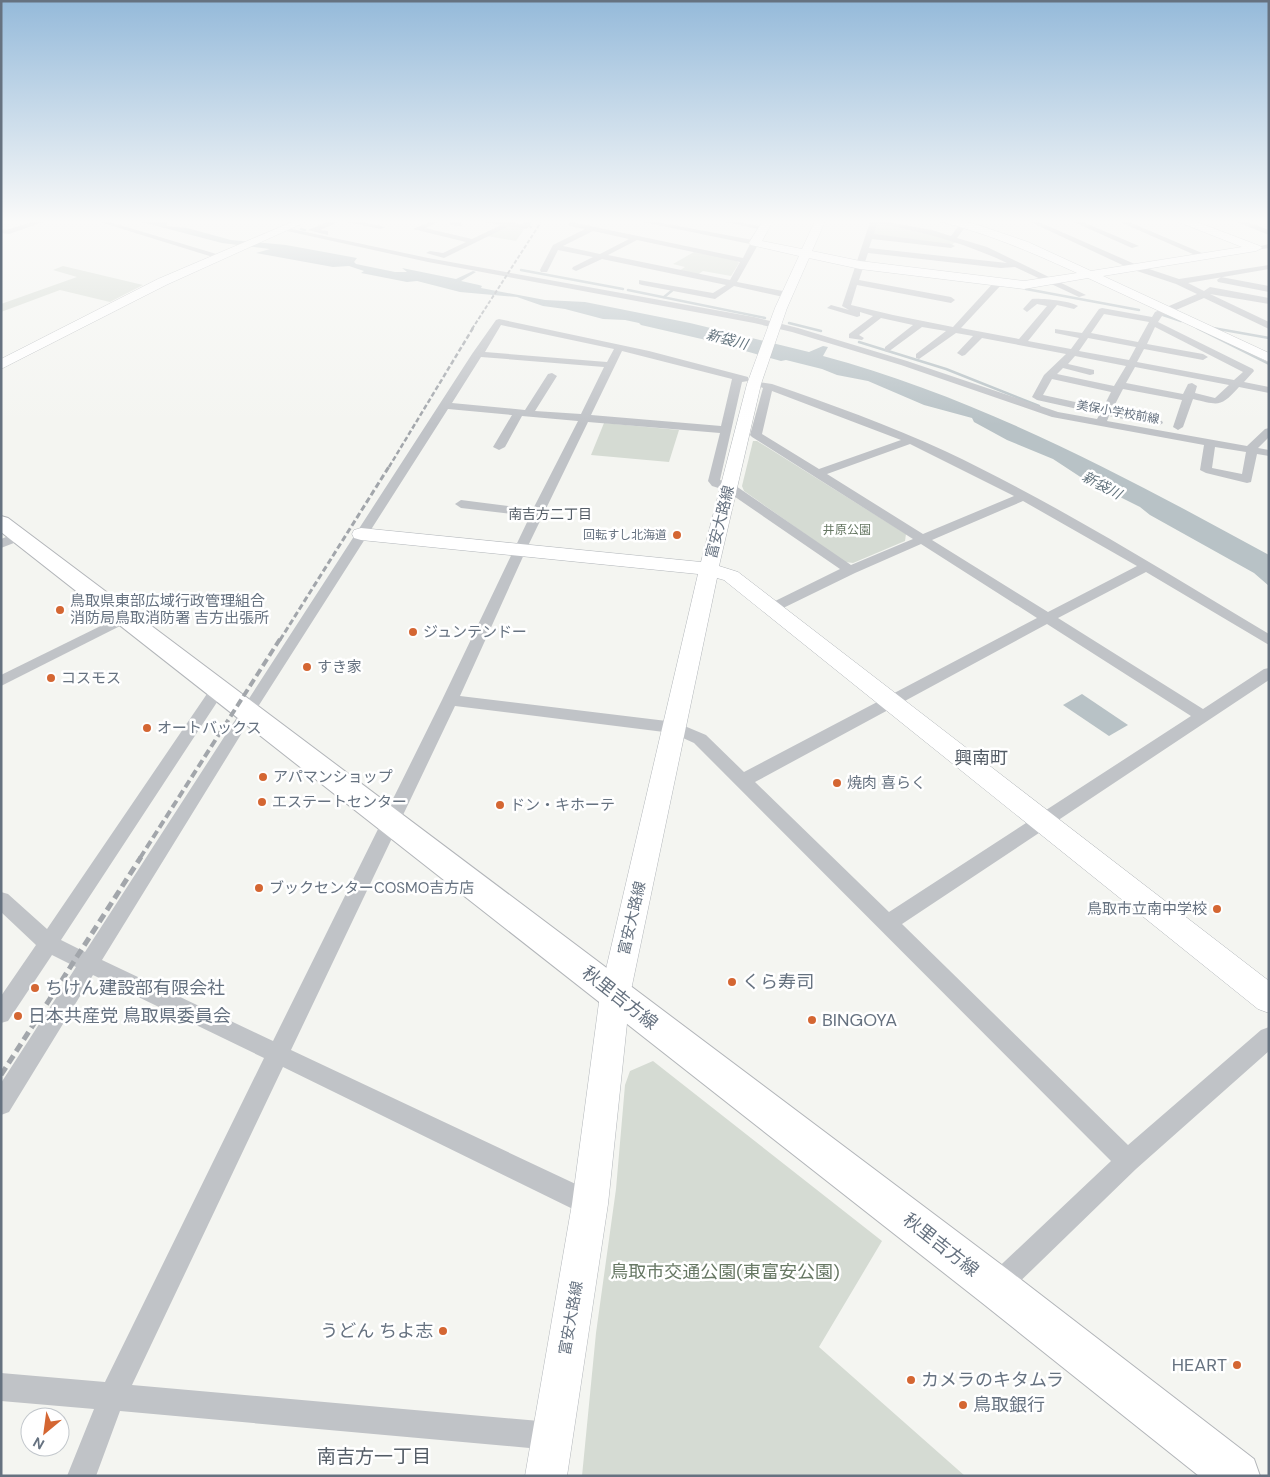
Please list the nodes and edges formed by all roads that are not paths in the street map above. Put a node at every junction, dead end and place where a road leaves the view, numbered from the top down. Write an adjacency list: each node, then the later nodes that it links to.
1 (151, 288): 52 (street)
2 (579, 288): 34 (street, 美保小学校前線)
3 (610, 288): 15 (street)
4 (673, 288): 14 (street)
5 (726, 288): 14 (street)
6 (752, 288): 17 (street)
7 (791, 288): 17 (street)
8 (852, 288): 27 (street)
9 (886, 288): 20 (street)
10 (993, 288): 35 (street)
11 (1067, 288): 18 (street)
12 (1118, 288): 26 (street)
13 (1192, 288): 16 (street)
14 (719, 292): 19 (street)
15 (640, 293)
16 (1205, 294): 21 (street); 26 (street); 28 (street)
17 (788, 295): 34 (street)
18 (1082, 295)
19 (736, 296)
20 (951, 300)
21 (1269, 301)
22 (1053, 304): 23 (street); 25 (street); 41 (street)
23 (1074, 306)
24 (831, 308): 27 (street)
25 (1027, 310)
26 (1165, 310): 30 (street); 50 (street)
27 (876, 317): 31 (street); 39 (street)
28 (1252, 318): 29 (street); 33 (street)
29 (1269, 321)
30 (1154, 322): 32 (street); 42 (street); 47 (street)
31 (921, 323): 35 (street); 44 (street)
32 (1091, 326): 38 (street); 40 (street)
33 (1269, 326)
34 (774, 328): 59 (street, 富安大路線); 69 (street, 美保小学校前線)
35 (954, 330): 37 (street); 49 (street)
36 (1058, 331): 38 (street)
37 (980, 334): 41 (street); 45 (street)
38 (1085, 336): 40 (street); 46 (street)
39 (859, 338)
40 (1111, 340): 42 (street)
41 (1026, 346): 46 (street)
42 (1142, 346): 47 (street); 51 (street)
43 (620, 348): 48 (street); 53 (street); 59 (street)
44 (888, 348)
45 (962, 353)
46 (1073, 353): 51 (street); 54 (street)
47 (1205, 353): 58 (street); 61 (street)
48 (477, 354): 53 (street); 65 (street)
49 (919, 356)
50 (1269, 358)
51 (1132, 364): 58 (street); 62 (street)
52 (1, 365)
53 (610, 365): 68 (street)
54 (1060, 365): 55 (street); 57 (street)
55 (1091, 370): 60 (street)
56 (552, 376): 67 (street)
57 (1050, 376): 60 (street); 66 (street)
58 (1196, 376): 61 (street); 64 (street)
59 (754, 379): 71 (street); 73 (street); 78 (street); 79 (street, 富安大路線)
60 (1083, 382): 62 (street)
61 (1237, 384): 63 (street); 64 (street)
62 (1120, 387): 64 (street); 66 (street)
63 (1269, 390)
64 (1188, 397): 70 (street)
65 (444, 406): 67 (street); 84 (street)
66 (1106, 412): 69 (street); 70 (street)
67 (523, 413): 68 (street); 76 (street)
68 (583, 418): 71 (street); 82 (street)
69 (1100, 423): 74 (street, 美保小学校前線)
70 (1178, 427): 75 (street)
71 (725, 430): 79 (street)
72 (1269, 431): 75 (street)
73 (911, 440): 78 (street); 80 (street)
74 (1210, 443): 75 (street, 美保小学校前線); 75 (street)
75 (1255, 445): 77 (street, 美保小学校前線)
76 (499, 447)
77 (1269, 453)
78 (817, 474): 85 (street)
79 (729, 487): 88 (street, 富安大路線); 89 (street)
80 (1024, 496): 85 (street); 87 (street)
81 (461, 504): 82 (street)
82 (538, 513): 86 (street)
83 (7, 534): 91 (main road, 秋里吉方線)
84 (361, 534): 86 (street); 99 (street)
85 (921, 540): 89 (street); 92 (street)
86 (520, 550): 88 (street); 97 (street)
87 (1147, 566): 92 (street); 93 (street)
88 (709, 569): 90 (street); 101 (street, 富安大路線)
89 (850, 570): 90 (street)
90 (770, 609): 98 (street)
91 (126, 618): 95 (street); 96 (main road, 秋里吉方線)
92 (1050, 618): 98 (street); 100 (street)
93 (1269, 640)
94 (1269, 673): 100 (street)
95 (1, 681)
96 (218, 689): 99 (main road, 秋里吉方線); 107 (street)
97 (450, 700): 101 (street); 104 (street)
98 (889, 701): 102 (street); 103 (street)
99 (247, 711): 104 (main road, 秋里吉方線); 108 (street)
100 (1202, 716): 103 (street)
101 (675, 728): 102 (street); 109 (street, 富安大路線)
102 (744, 780): 106 (street)
103 (1041, 821): 106 (street); 110 (street)
104 (391, 822): 109 (main road, 秋里吉方線); 113 (street)
105 (1, 900): 107 (street)
106 (888, 923): 115 (street)
107 (49, 944): 108 (street); 111 (street)
108 (91, 963): 113 (street); 114 (street)
109 (615, 994): 116 (street, 富安大路線); 117 (main road, 秋里吉方線)
110 (1269, 999)
111 (1, 1014)
112 (1269, 1037): 115 (street)
113 (278, 1055): 116 (street); 119 (street)
114 (1, 1104)
115 (1128, 1161): 117 (street)
116 (590, 1204): 120 (street, 富安大路線)
117 (996, 1287): 123 (main road, 秋里吉方線)
118 (1, 1386): 119 (street)
119 (114, 1395): 120 (street); 121 (street)
120 (551, 1436): 122 (street, 富安大路線)
121 (81, 1476)
122 (546, 1476)
123 (1237, 1476)

